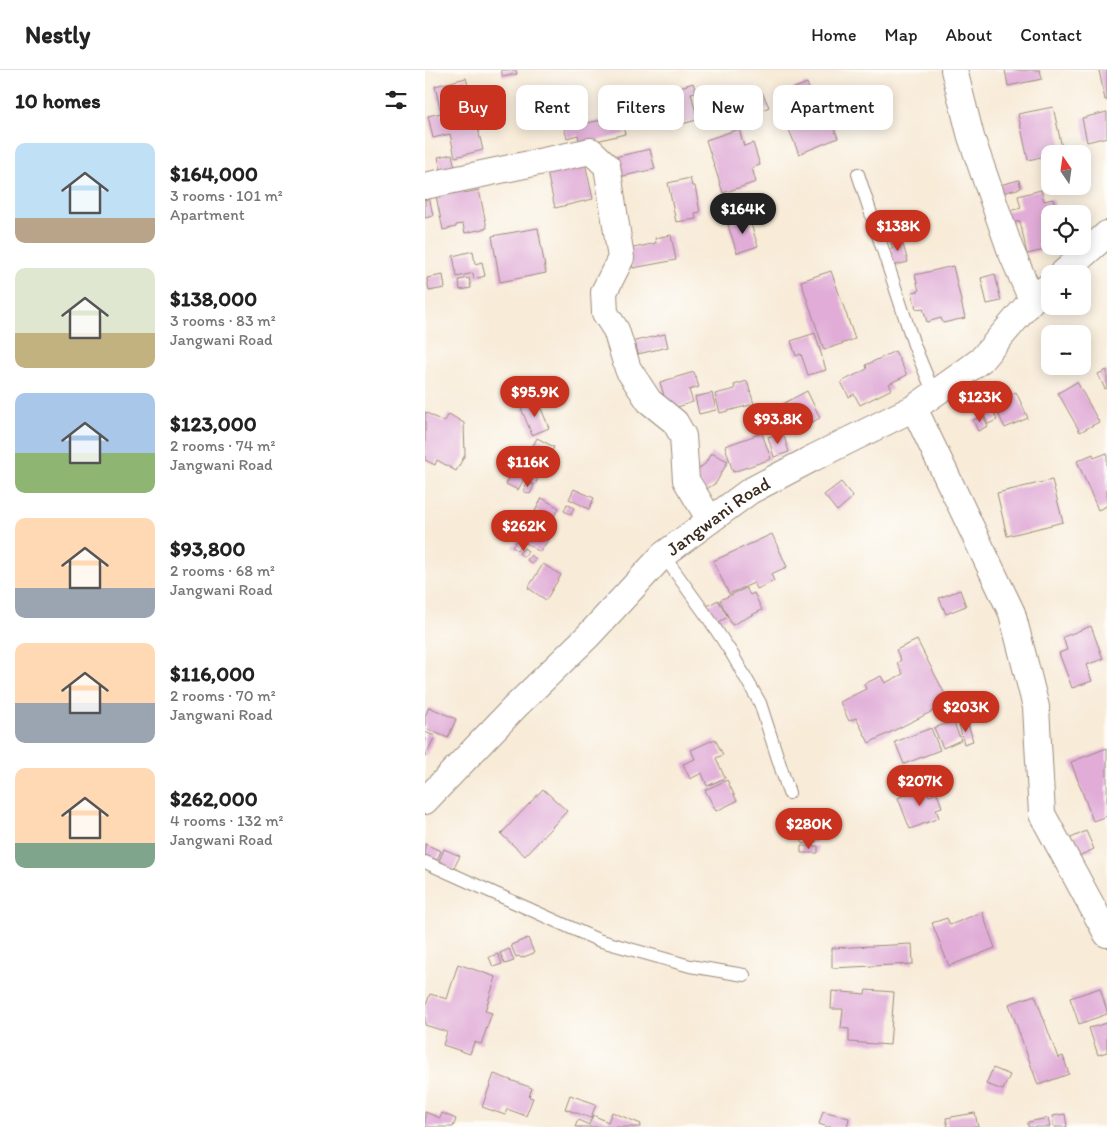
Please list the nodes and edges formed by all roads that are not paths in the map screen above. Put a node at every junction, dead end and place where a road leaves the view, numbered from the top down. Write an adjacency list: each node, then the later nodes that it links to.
1 (955, 70): 6 (street)
2 (858, 174): 7 (lane)
3 (425, 186): 8 (street)
4 (1107, 234): 5 (street)
5 (1073, 265)
6 (1041, 292): 7 (street, Jangwani Road)
7 (924, 401): 8 (street, Jangwani Road); 13 (street)
8 (710, 520): 9 (street, Jangwani Road)
9 (663, 555): 10 (lane); 11 (street, Jangwani Road)
10 (789, 793)
11 (425, 801)
12 (425, 862): 14 (lane)
13 (1107, 934)
14 (744, 975)

